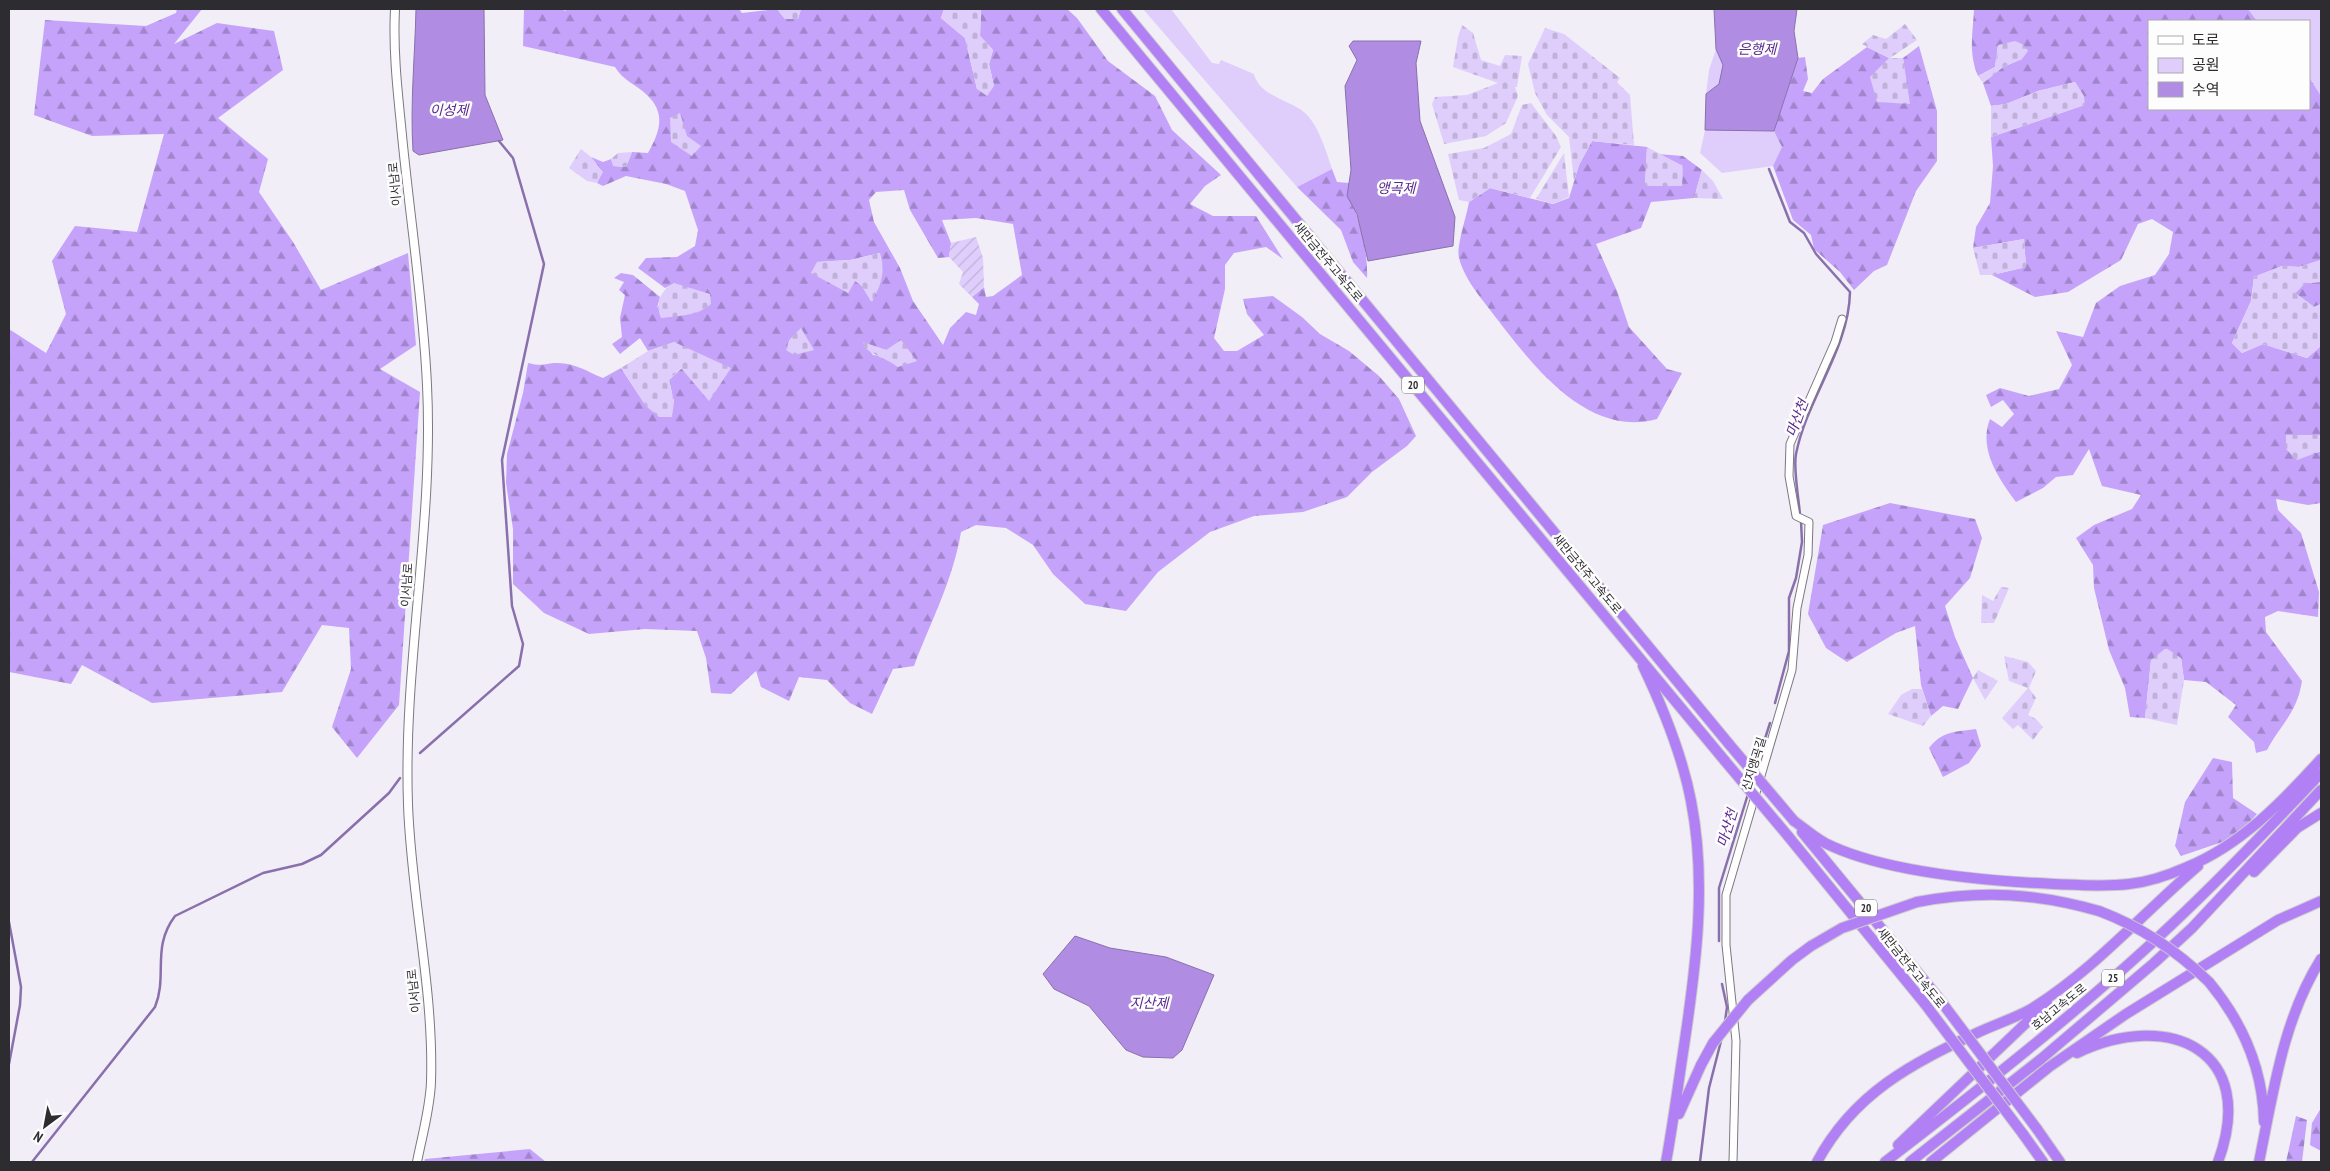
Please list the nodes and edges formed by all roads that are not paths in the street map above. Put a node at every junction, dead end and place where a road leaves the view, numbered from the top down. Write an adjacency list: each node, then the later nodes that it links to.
1 (395, 9): 19 (main road, 이서남로)
2 (1101, 9): 5 (highway, 새만금전주고속도로 / 20)
3 (1122, 9): 10 (highway, 새만금전주고속도로 / 20, bridge)
4 (1842, 319): 21 (street, 신지앵곡길)
5 (1636, 652): 18 (highway); 27 (highway, 새만금전주고속도로 / 20, bridge)
6 (2321, 759): 11 (highway)
7 (2321, 773): 24 (highway, 호남고속도로 / 25)
8 (2321, 790): 13 (highway, 25)
9 (2321, 813): 13 (highway)
10 (1794, 821): 11 (highway); 28 (highway, 새만금전주고속도로 / 20, bridge)
11 (2210, 856): 15 (highway)
12 (2321, 901): 16 (highway)
13 (2192, 928): 25 (highway, 25)
14 (2321, 959): 17 (highway)
15 (2071, 980): 22 (highway); 23 (highway)
16 (2049, 1067): 26 (highway); 29 (highway)
17 (2264, 1140): 18 (highway, bridge); 30 (highway)
18 (1670, 1144): 20 (highway)
19 (416, 1162)
20 (1666, 1162)
21 (1733, 1162)
22 (1817, 1162)
23 (1880, 1162)
24 (1885, 1162)
25 (1910, 1162)
26 (1931, 1162)
27 (2043, 1162)
28 (2060, 1162)
29 (2218, 1162)
30 (2259, 1162)

